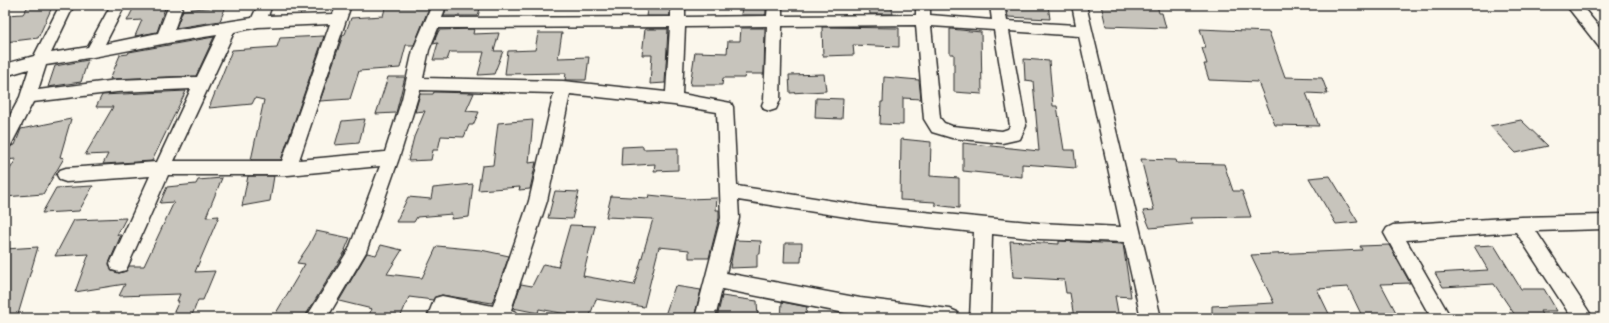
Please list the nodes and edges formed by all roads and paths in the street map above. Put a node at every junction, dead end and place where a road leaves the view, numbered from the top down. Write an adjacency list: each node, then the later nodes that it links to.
1 (67, 5): 23 (street)
2 (118, 5): 22 (street)
3 (176, 5): 20 (street)
4 (265, 5): 14 (street)
5 (439, 5): 15 (street)
6 (678, 5): 16 (street)
7 (775, 5): 13 (street)
8 (997, 5): 17 (street)
9 (1079, 5): 19 (street)
10 (1573, 5): 21 (street)
11 (341, 12): 14 (street); 34 (street)
12 (923, 12): 13 (street); 17 (street); 17 (street)
13 (775, 21): 16 (street); 30 (street)
14 (258, 22): 18 (street)
15 (433, 22): 16 (street); 26 (street)
16 (678, 22): 29 (street)
17 (1000, 25): 19 (street)
18 (228, 28): 20 (street); 25 (street)
19 (1085, 31): 40 (street)
20 (164, 37): 22 (street)
21 (1604, 43)
22 (93, 52): 23 (street)
23 (40, 60): 24 (street); 28 (street)
24 (5, 70)
25 (202, 83): 28 (street); 33 (street)
26 (414, 84): 27 (street); 32 (street)
27 (562, 87): 29 (street); 43 (street)
28 (28, 97): 31 (street)
29 (674, 99): 36 (street)
30 (770, 105)
31 (5, 140)
32 (391, 158): 34 (street); 44 (street)
33 (162, 168): 34 (street); 35 (street); 41 (street)
34 (288, 168)
35 (66, 175)
36 (728, 192): 39 (street); 42 (street)
37 (1604, 222): 38 (street)
38 (1521, 224): 50 (street); 51 (street)
39 (983, 225): 40 (street); 48 (street)
40 (1133, 235): 49 (street)
41 (119, 264)
42 (714, 278): 46 (street); 47 (street)
43 (504, 317): 45 (street)
44 (316, 318)
45 (437, 318)
46 (705, 318)
47 (950, 318)
48 (980, 318)
49 (1151, 318)
50 (1441, 318)
51 (1583, 318)

